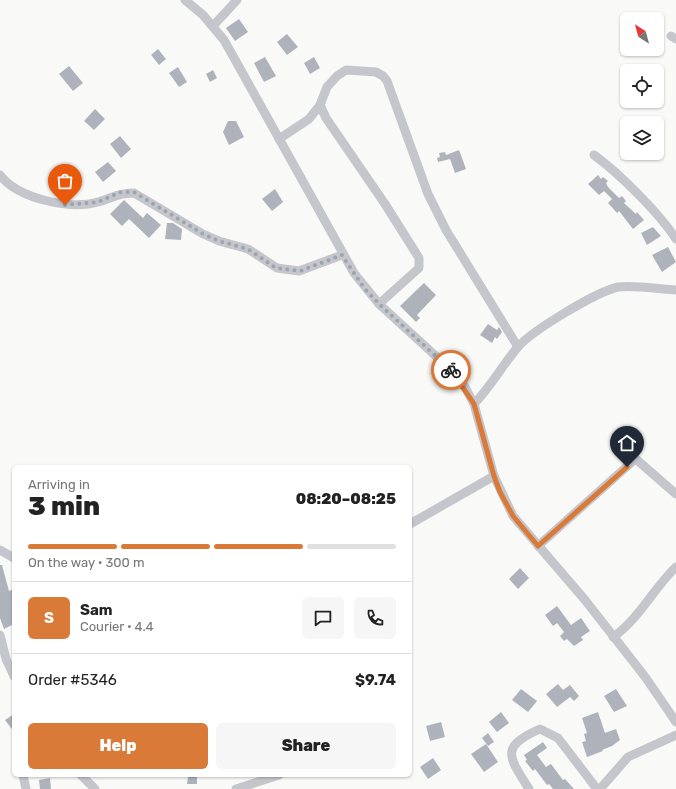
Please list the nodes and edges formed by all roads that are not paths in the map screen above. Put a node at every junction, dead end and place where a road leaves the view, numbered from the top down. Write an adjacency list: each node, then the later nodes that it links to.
1 (185, 0): 3 (street)
2 (237, 0): 3 (street)
3 (213, 26): 5 (street)
4 (320, 105): 5 (street); 11 (street); 12 (street)
5 (279, 139): 9 (street)
6 (594, 155): 8 (street)
7 (0, 175): 9 (street)
8 (676, 239)
9 (342, 255): 11 (street)
10 (676, 290): 12 (street)
11 (379, 304): 13 (street)
12 (518, 346): 13 (street)
13 (474, 404): 14 (street)
14 (494, 476): 16 (street); 17 (street)
15 (676, 494): 17 (street)
16 (412, 523)
17 (538, 546): 22 (street)
18 (0, 550): 19 (street)
19 (12, 557)
20 (676, 567): 22 (street)
21 (0, 635): 23 (street)
22 (614, 637): 24 (street)
23 (12, 672)
24 (676, 722)
25 (676, 735): 34 (street)
26 (23, 777): 29 (street)
27 (83, 777): 30 (street)
28 (273, 777): 31 (street)
29 (26, 789)
30 (95, 789)
31 (236, 789)
32 (529, 789): 33 (street)
33 (597, 789)
34 (600, 789)

